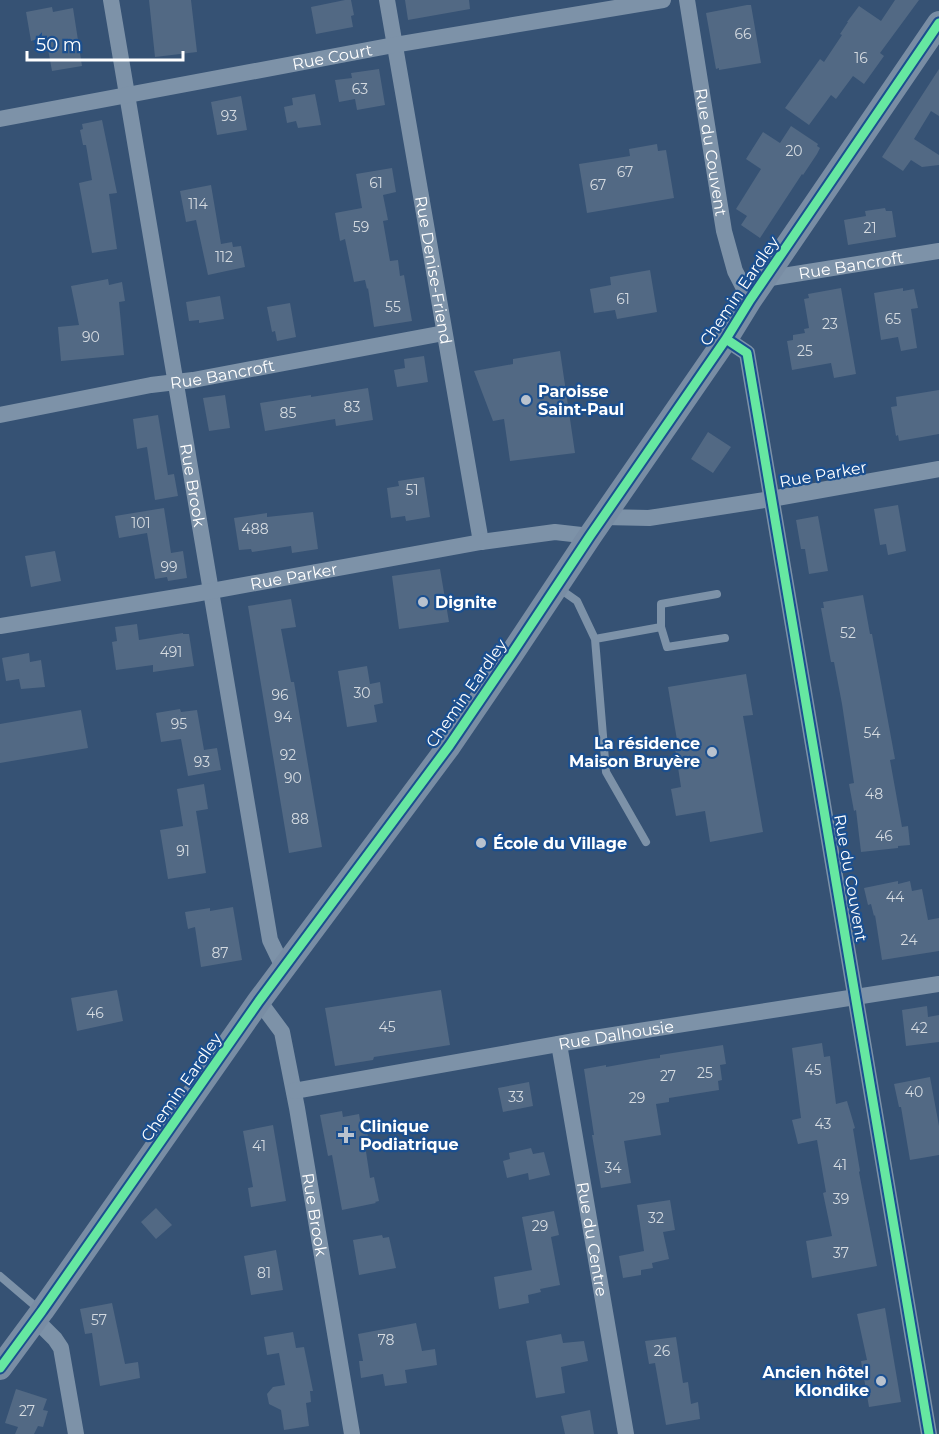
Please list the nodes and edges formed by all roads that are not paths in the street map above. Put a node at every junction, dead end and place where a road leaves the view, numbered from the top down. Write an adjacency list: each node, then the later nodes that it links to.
1 (111, 0): 7 (street, Rue Brook)
2 (387, 0): 6 (street, Rue Denise-Friend)
3 (663, 0): 6 (street, Rue Court)
4 (687, 0): 11 (street, Rue du Couvent)
5 (939, 23): 10 (main road, Chemin Eardley)
6 (394, 45): 7 (street, Rue Court); 12 (street, Rue Denise-Friend)
7 (126, 95): 8 (street, Rue Court); 14 (street, Rue Brook)
8 (0, 119)
9 (939, 251): 10 (street, Rue Bancroft)
10 (764, 279): 11 (main road, Chemin Eardley)
11 (750, 300): 13 (main road, Chemin Eardley)
12 (444, 333): 14 (street, Rue Bancroft); 20 (street, Rue Denise-Friend)
13 (726, 339): 17 (street, Rue du Couvent); 18 (main road, Chemin Eardley)
14 (175, 381): 15 (street, Rue Bancroft); 22 (street, Rue Brook)
15 (0, 415)
16 (939, 469): 17 (street, Rue Parker)
17 (771, 499): 18 (street, Rue Parker); 31 (street, Rue du Couvent)
18 (604, 517): 19 (main road, Chemin Eardley)
19 (590, 536): 20 (street, Rue Parker); 21 (main road, Chemin Eardley)
20 (481, 542): 22 (street, Rue Parker)
21 (557, 587): 27 (lane); 29 (main road, Chemin Eardley)
22 (211, 591): 24 (street, Rue Parker); 29 (street, Rue Brook)
23 (717, 594): 25 (lane)
24 (0, 626)
25 (661, 627): 26 (lane); 27 (lane)
26 (725, 638)
27 (595, 639): 28 (lane)
28 (646, 842)
29 (283, 967): 32 (main road, Chemin Eardley)
30 (939, 984): 31 (street, Rue Dalhousie)
31 (856, 998): 33 (street, Rue Dalhousie); 41 (street, Rue du Couvent)
32 (259, 1000): 34 (street, Rue Brook); 36 (main road, Chemin Eardley)
33 (559, 1044): 34 (street, Rue Dalhousie); 40 (street, Rue du Centre)
34 (294, 1091): 39 (street, Rue Brook)
35 (0, 1276): 36 (lane)
36 (38, 1315): 37 (main road, Chemin Eardley); 38 (street)
37 (0, 1368)
38 (76, 1434)
39 (352, 1434)
40 (626, 1434)
41 (928, 1434)

